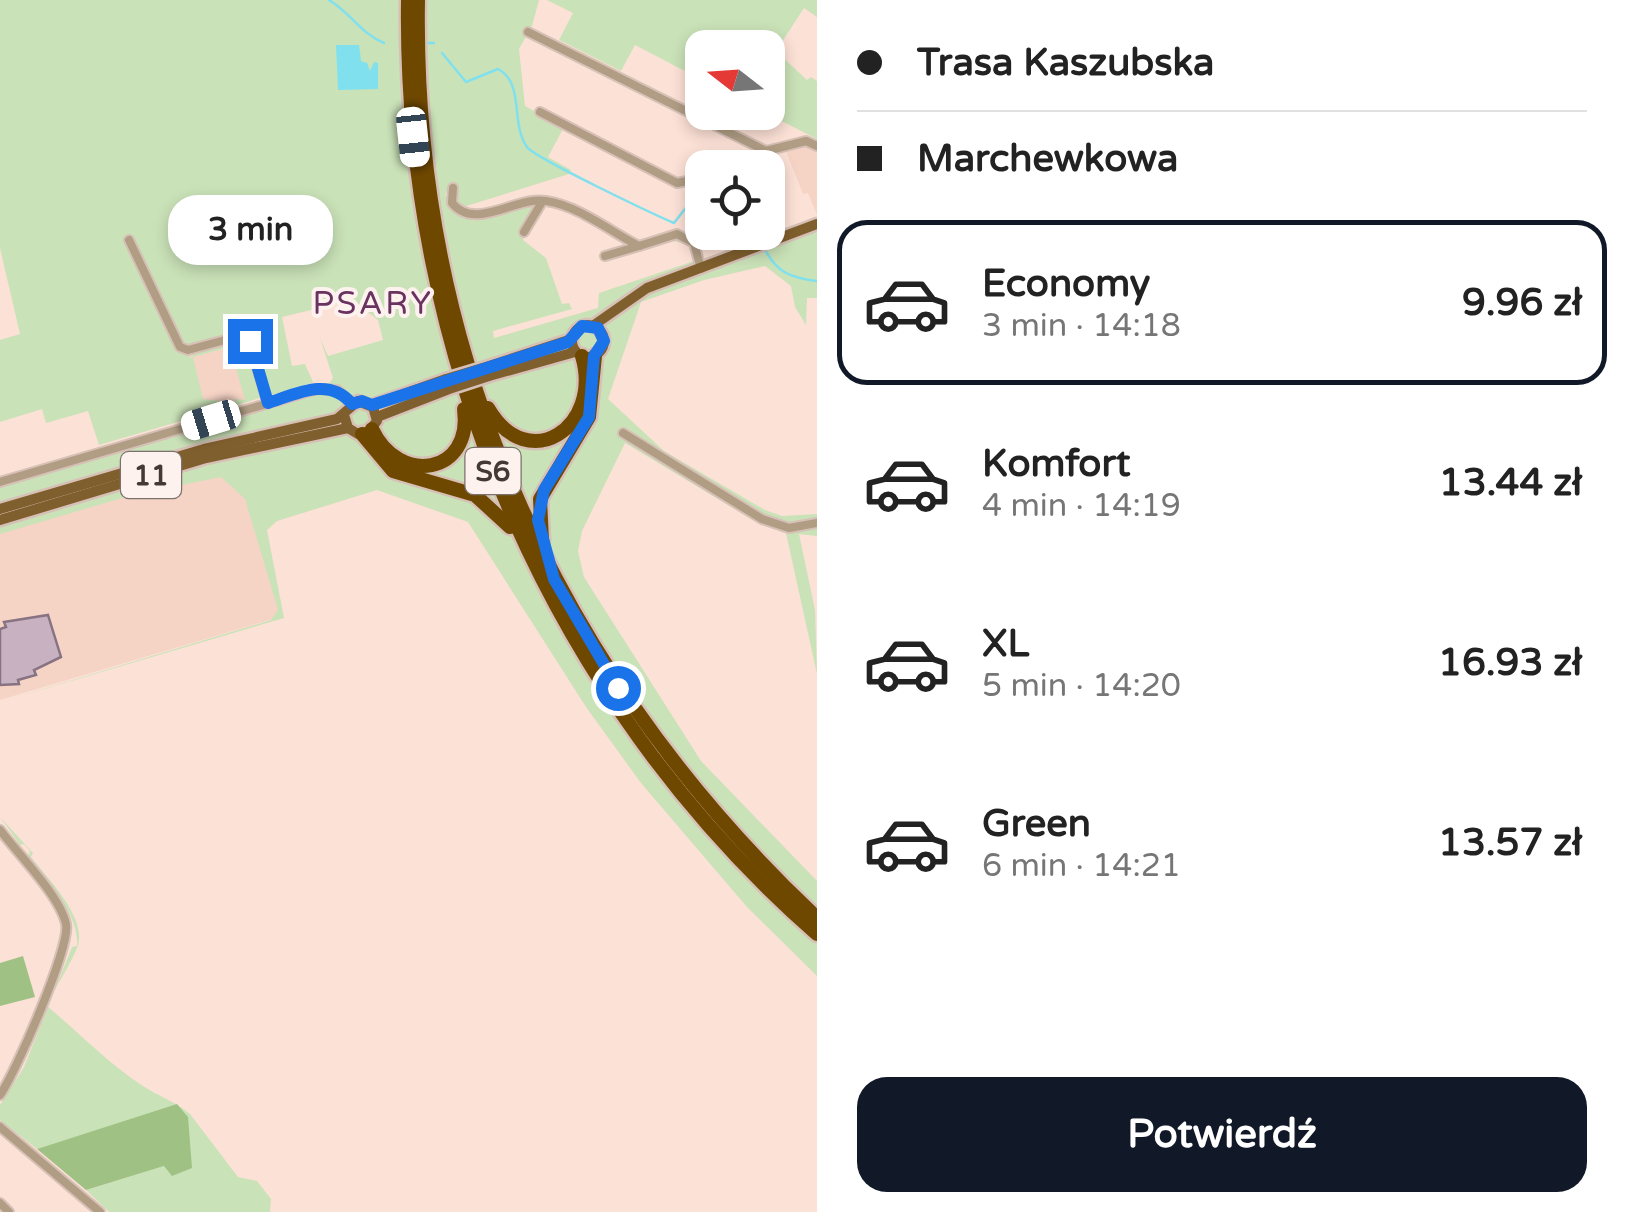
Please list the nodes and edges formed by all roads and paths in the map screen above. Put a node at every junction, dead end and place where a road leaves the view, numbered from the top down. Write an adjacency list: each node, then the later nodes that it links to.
1 (408, 0): 21 (highway, S6)
2 (418, 0): 22 (highway, S6)
3 (528, 32): 6 (street)
4 (540, 112): 8 (street)
5 (817, 146): 7 (street)
6 (764, 150)
7 (770, 150)
8 (685, 181)
9 (453, 188): 10 (street)
10 (544, 201): 12 (street); 14 (street)
11 (817, 224): 16 (main road)
12 (524, 232)
13 (129, 240): 23 (street)
14 (638, 246): 15 (street); 16 (street)
15 (605, 256)
16 (701, 269): 17 (main road)
17 (598, 329): 18 (main road); 19 (main road)
18 (572, 339): 19 (main road); 20 (main road)
19 (584, 355): 20 (main road, 11); 22 (highway); 34 (highway)
20 (487, 372): 21 (main road, 11, bridge)
21 (451, 380): 25 (main road); 27 (main road, 11); 27 (highway); 33 (highway, S6)
22 (474, 382): 34 (highway, S6)
23 (268, 403): 24 (street); 29 (street)
24 (352, 404): 25 (main road); 26 (main road)
25 (372, 405): 27 (main road)
26 (344, 415): 27 (main road); 30 (main road, 11)
27 (365, 427): 31 (main road, 11); 33 (highway)
28 (623, 433): 32 (street)
29 (0, 482)
30 (0, 510)
31 (0, 520)
32 (817, 523)
33 (535, 565): 37 (highway, S6)
34 (554, 579): 36 (highway, S6)
35 (0, 830): 38 (street)
36 (817, 918)
37 (817, 934)
38 (0, 1095)
39 (0, 1127): 42 (street)
40 (0, 1203): 41 (street)
41 (9, 1212)
42 (100, 1212)

